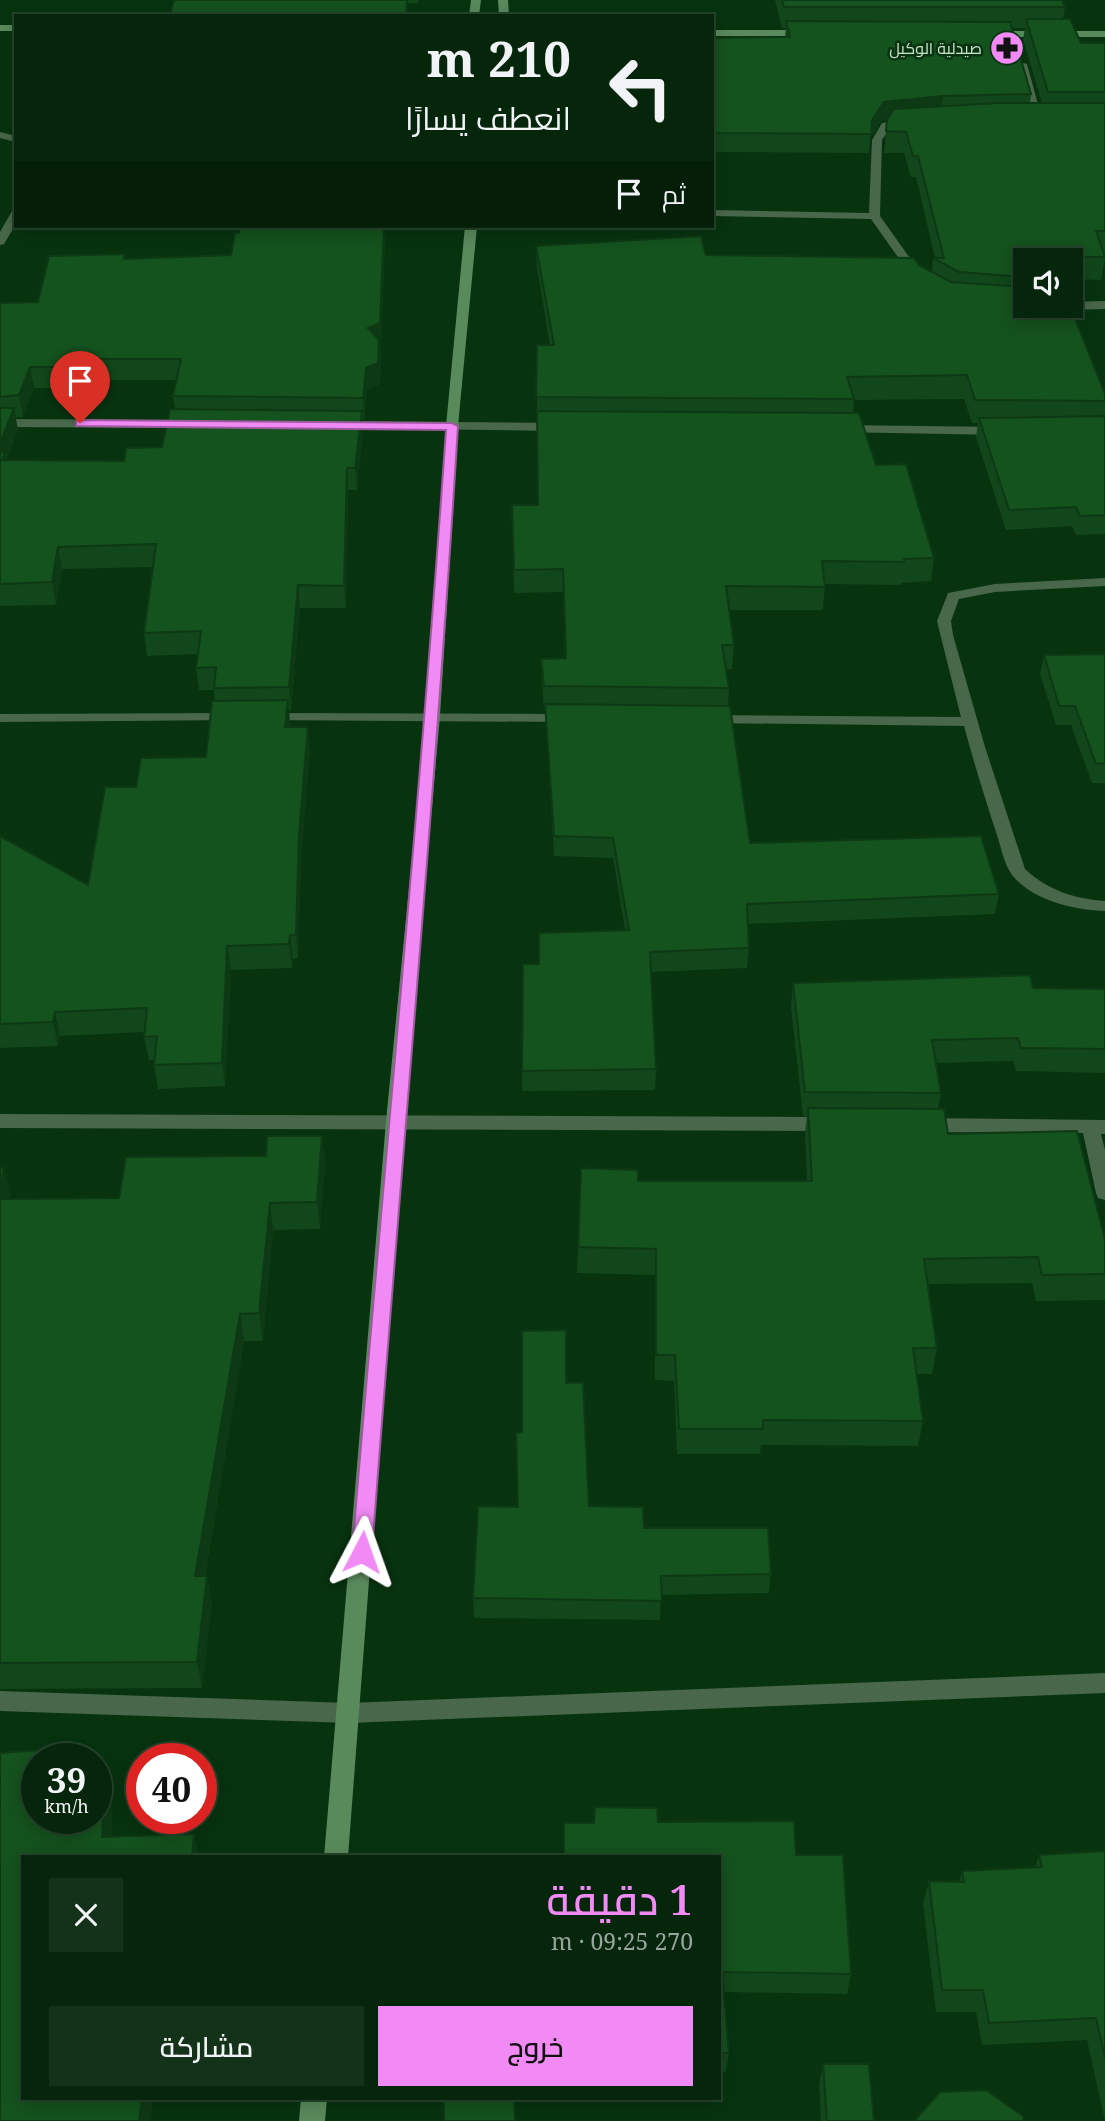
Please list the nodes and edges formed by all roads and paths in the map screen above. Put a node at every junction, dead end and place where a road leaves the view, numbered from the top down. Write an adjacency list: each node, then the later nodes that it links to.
1 (714, 33): 2 (street)
2 (822, 33)
3 (986, 33): 4 (street)
4 (1105, 34)
5 (1019, 53): 6 (street)
6 (1038, 117): 7 (street); 8 (street)
7 (1024, 118)
8 (1051, 118)
9 (928, 121): 11 (street)
10 (714, 213): 11 (street)
11 (874, 216): 15 (street)
12 (14, 217): 14 (street)
13 (471, 228): 21 (street)
14 (0, 242)
15 (932, 289)
16 (1105, 305): 17 (street)
17 (1083, 306)
18 (0, 423): 19 (street)
19 (205, 424)
20 (329, 425): 21 (street)
21 (452, 426): 22 (street); 26 (street)
22 (577, 427)
23 (827, 429): 24 (street)
24 (1022, 431)
25 (1105, 582): 30 (street)
26 (433, 716): 27 (street); 28 (street); 33 (street)
27 (0, 718)
28 (584, 718)
29 (694, 719): 30 (street)
30 (969, 722): 31 (street)
31 (1105, 906)
32 (0, 1121): 33 (street)
33 (396, 1121): 34 (street); 40 (street)
34 (841, 1125)
35 (910, 1125): 36 (street)
36 (1098, 1127): 37 (street)
37 (1105, 1193)
38 (1105, 1683): 40 (street)
39 (0, 1701): 40 (street)
40 (349, 1713): 41 (street)
41 (336, 1855)
42 (314, 2100): 43 (street)
43 (312, 2121)

